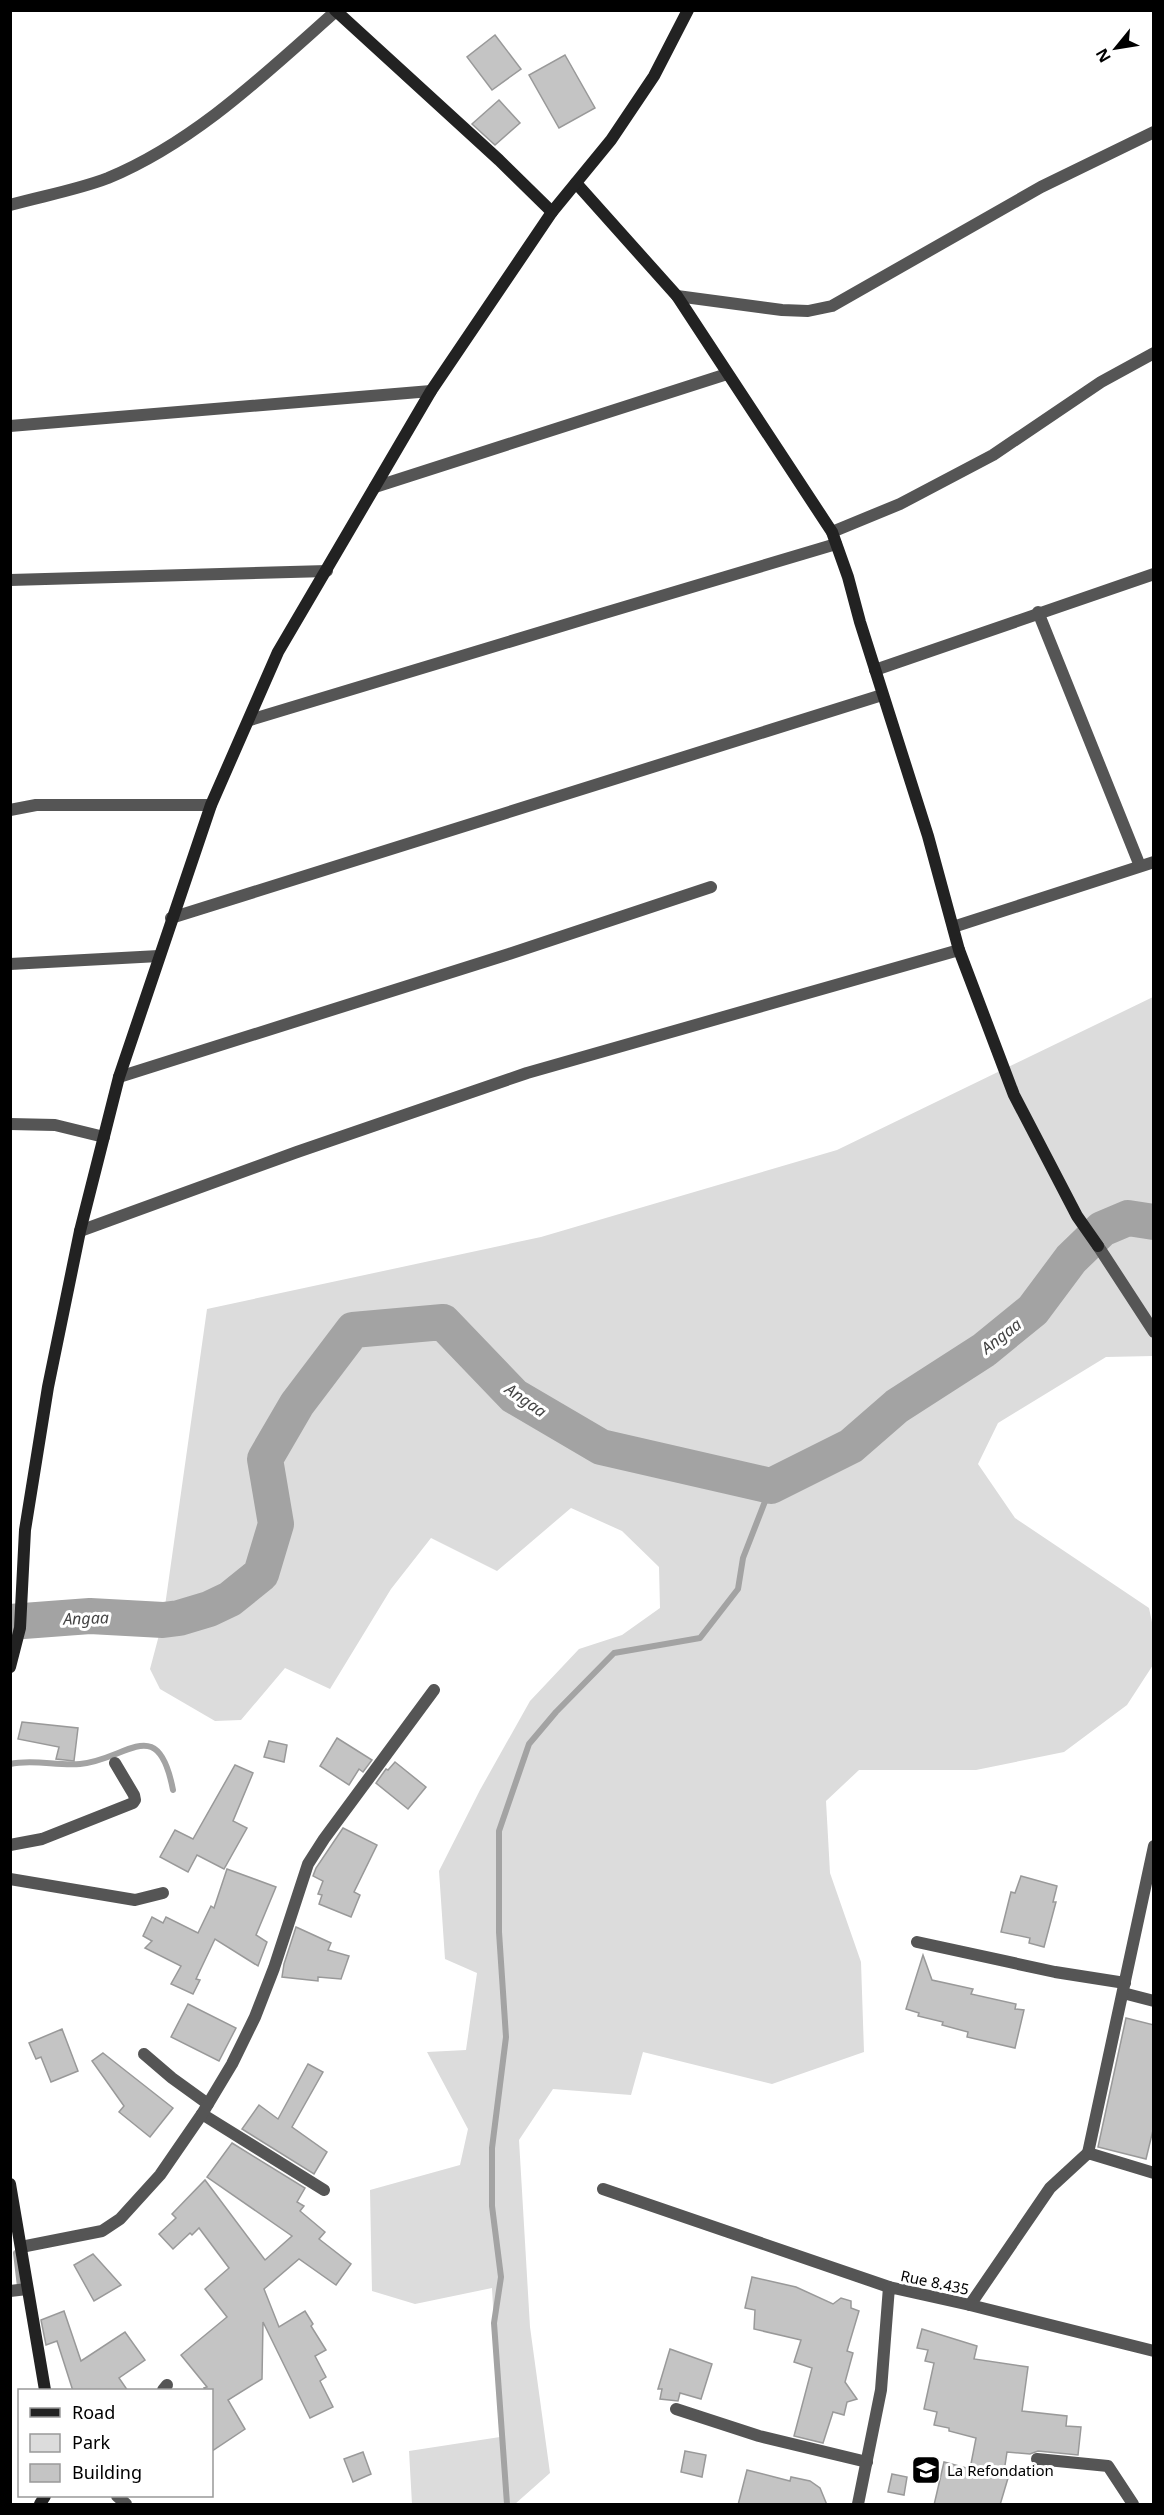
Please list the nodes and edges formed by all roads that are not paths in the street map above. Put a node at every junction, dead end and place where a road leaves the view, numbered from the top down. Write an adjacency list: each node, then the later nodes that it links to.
1 (688, 10): 4 (street)
2 (335, 11): 5 (street); 6 (street)
3 (1154, 132): 7 (street)
4 (576, 183): 6 (street); 7 (street)
5 (10, 205)
6 (552, 212): 10 (street)
7 (677, 296): 9 (street)
8 (1154, 353): 13 (street)
9 (728, 374): 12 (street); 13 (street)
10 (431, 391): 11 (street); 12 (street)
11 (10, 426)
12 (375, 487): 14 (street)
13 (834, 538): 18 (street); 20 (street)
14 (327, 571): 16 (street); 20 (street)
15 (1154, 574): 17 (street)
16 (10, 580)
17 (1038, 612): 18 (street); 24 (street)
18 (875, 670): 19 (street)
19 (882, 695): 26 (street); 27 (street)
20 (250, 720): 21 (street)
21 (211, 805): 22 (street); 26 (street)
22 (10, 810)
23 (1154, 862): 24 (street)
24 (1140, 866): 27 (street)
25 (711, 887): 31 (street)
26 (171, 918): 29 (street)
27 (953, 927): 28 (street)
28 (959, 950): 34 (street); 35 (street)
29 (159, 956): 30 (street); 31 (street)
30 (10, 964)
31 (119, 1077): 33 (street)
32 (10, 1124): 33 (street)
33 (104, 1137): 34 (street)
34 (80, 1231): 36 (street)
35 (1154, 1332)
36 (10, 1667)
37 (434, 1690): 47 (street)
38 (115, 1763): 39 (street)
39 (10, 1845)
40 (1154, 1846): 44 (street)
41 (10, 1880): 42 (street)
42 (162, 1893)
43 (917, 1942): 44 (street)
44 (1124, 1988): 45 (street); 48 (street)
45 (1154, 2001)
46 (144, 2054): 47 (street)
47 (205, 2109): 52 (street); 53 (street)
48 (1088, 2154): 49 (street); 57 (street)
49 (1154, 2173)
50 (10, 2184): 53 (street)
51 (603, 2189): 54 (street)
52 (324, 2190)
53 (21, 2247): 55 (street)
54 (889, 2287): 57 (street, Rue 8.435); 62 (street, Rue 8.435)
55 (27, 2289): 56 (street); 59 (street)
56 (10, 2291)
57 (970, 2305): 58 (street, Rue 8.435)
58 (1154, 2351)
59 (45, 2389)
60 (676, 2409): 62 (street)
61 (1036, 2459): 64 (street)
62 (867, 2462): 63 (street, Rue 8.435)
63 (858, 2505)
64 (1133, 2505)

